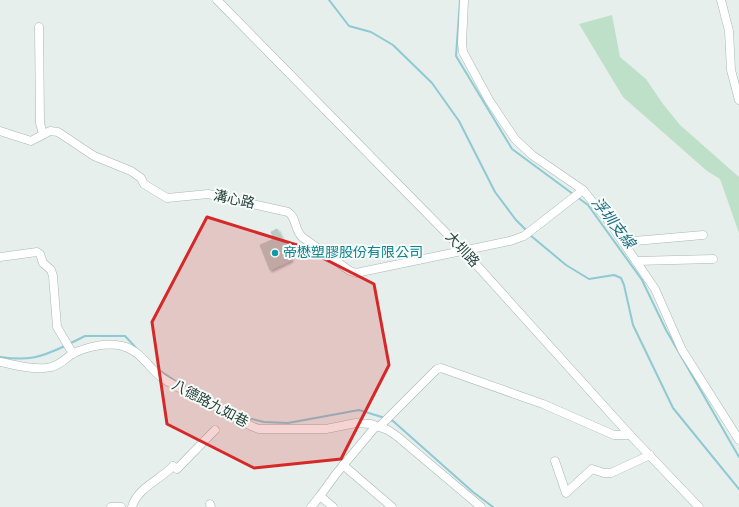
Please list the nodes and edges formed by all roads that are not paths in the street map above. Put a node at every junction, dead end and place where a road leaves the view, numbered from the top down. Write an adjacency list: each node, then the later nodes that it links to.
1 (217, 0): 11 (street, 大圳路)
2 (464, 0): 8 (street)
3 (721, 0): 5 (street)
4 (39, 27): 7 (street)
5 (739, 100)
6 (0, 131): 7 (street, 溝心路)
7 (43, 134): 11 (street, 溝心路)
8 (578, 194): 10 (street); 11 (street, 溝心路)
9 (703, 235): 10 (street)
10 (623, 242): 14 (street)
11 (463, 250): 19 (street, 大圳路)
12 (0, 256): 15 (street)
13 (712, 260): 14 (street)
14 (636, 261): 20 (street)
15 (71, 352): 16 (street, 八德路九如巷); 17 (street, 八德路九如巷)
16 (0, 362)
17 (380, 425): 19 (street); 23 (street); 31 (street, 八德路九如巷)
18 (215, 430): 27 (street)
19 (630, 435): 21 (street, 大圳路)
20 (739, 440)
21 (650, 455): 22 (street); 32 (street, 大圳路)
22 (555, 461)
23 (343, 465): 24 (street); 30 (street)
24 (320, 496): 28 (street); 29 (street)
25 (112, 507): 26 (street)
26 (121, 507)
27 (132, 507)
28 (312, 507)
29 (333, 507)
30 (392, 507)
31 (481, 507)
32 (699, 507)

